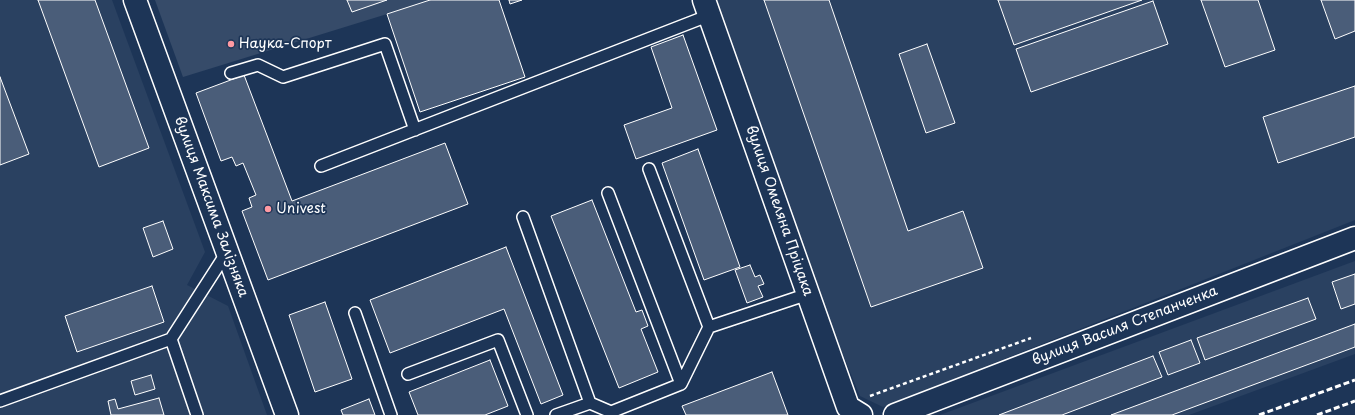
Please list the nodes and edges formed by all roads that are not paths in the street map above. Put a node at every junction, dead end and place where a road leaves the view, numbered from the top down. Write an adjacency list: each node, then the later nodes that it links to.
1 (135, 0): 10 (street, вулиця Максима Залізняка)
2 (707, 8): 4 (lane); 11 (street, вулиця Омеляна Пріцака)
3 (231, 73): 4 (lane)
4 (414, 130): 5 (lane)
5 (321, 166)
6 (649, 169): 13 (lane)
7 (608, 193): 16 (lane)
8 (523, 217): 18 (lane)
9 (1355, 238): 25 (street, вулиця Василя Степанченка)
10 (227, 252): 14 (lane); 20 (street, вулиця Максима Залізняка)
11 (808, 294): 13 (lane); 24 (street, вулиця Омеляна Пріцака)
12 (355, 313): 21 (lane)
13 (709, 327): 16 (lane)
14 (171, 339): 17 (lane); 19 (lane)
15 (408, 374): 22 (lane)
16 (681, 384): 18 (lane)
17 (0, 401)
18 (590, 403): 23 (lane)
19 (196, 415)
20 (287, 415)
21 (391, 415)
22 (527, 415)
23 (556, 415)
24 (862, 415)
25 (895, 415)

